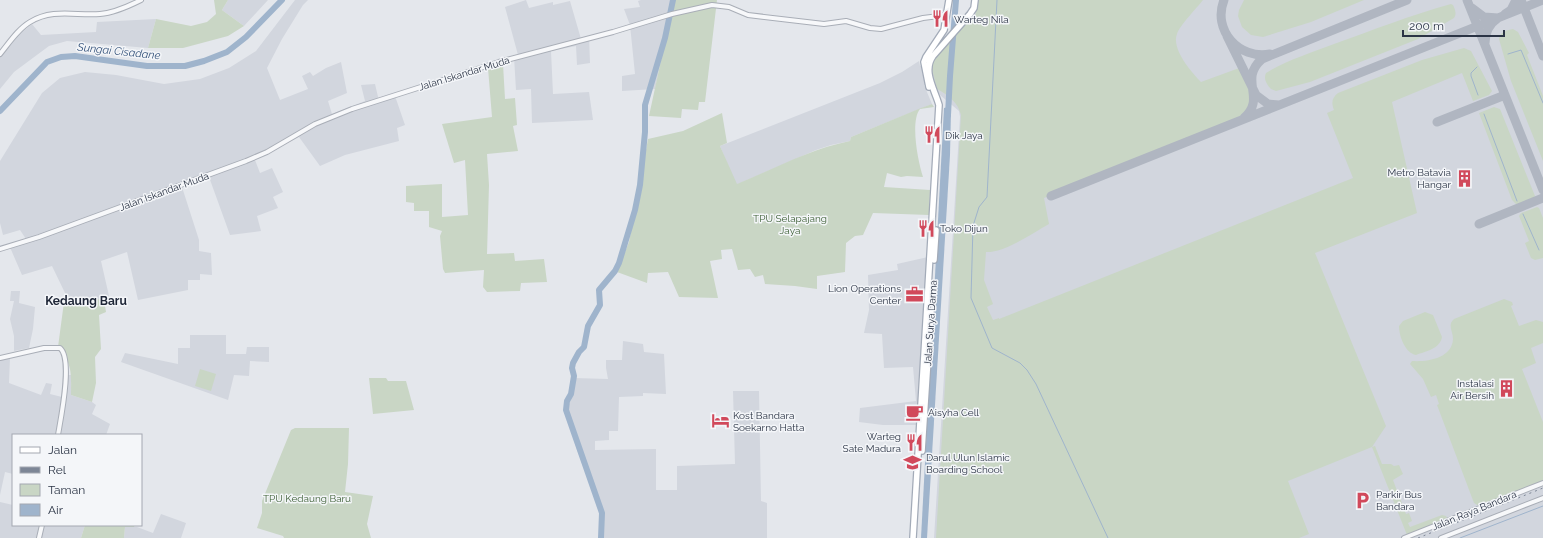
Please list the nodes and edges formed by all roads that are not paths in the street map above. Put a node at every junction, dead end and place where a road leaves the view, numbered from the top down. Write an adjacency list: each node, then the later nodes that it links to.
1 (141, 0): 5 (street)
2 (949, 0): 4 (main road, Jalan Surya Darma)
3 (975, 0): 6 (main road)
4 (947, 15): 6 (main road, Jalan Surya Darma); 7 (street, Jalan Iskandar Muda)
5 (0, 54)
6 (939, 109): 14 (main road, Jalan Surya Darma); 15 (main road, Jalan Surya Darma)
7 (0, 249)
8 (0, 358): 9 (street)
9 (58, 434)
10 (1543, 483): 16 (street, Jalan Raya Bandara)
11 (1543, 498): 17 (street, Jalan Raya Bandara)
12 (42, 526): 13 (street)
13 (39, 538)
14 (913, 538)
15 (917, 538)
16 (1404, 538)
17 (1441, 538)

